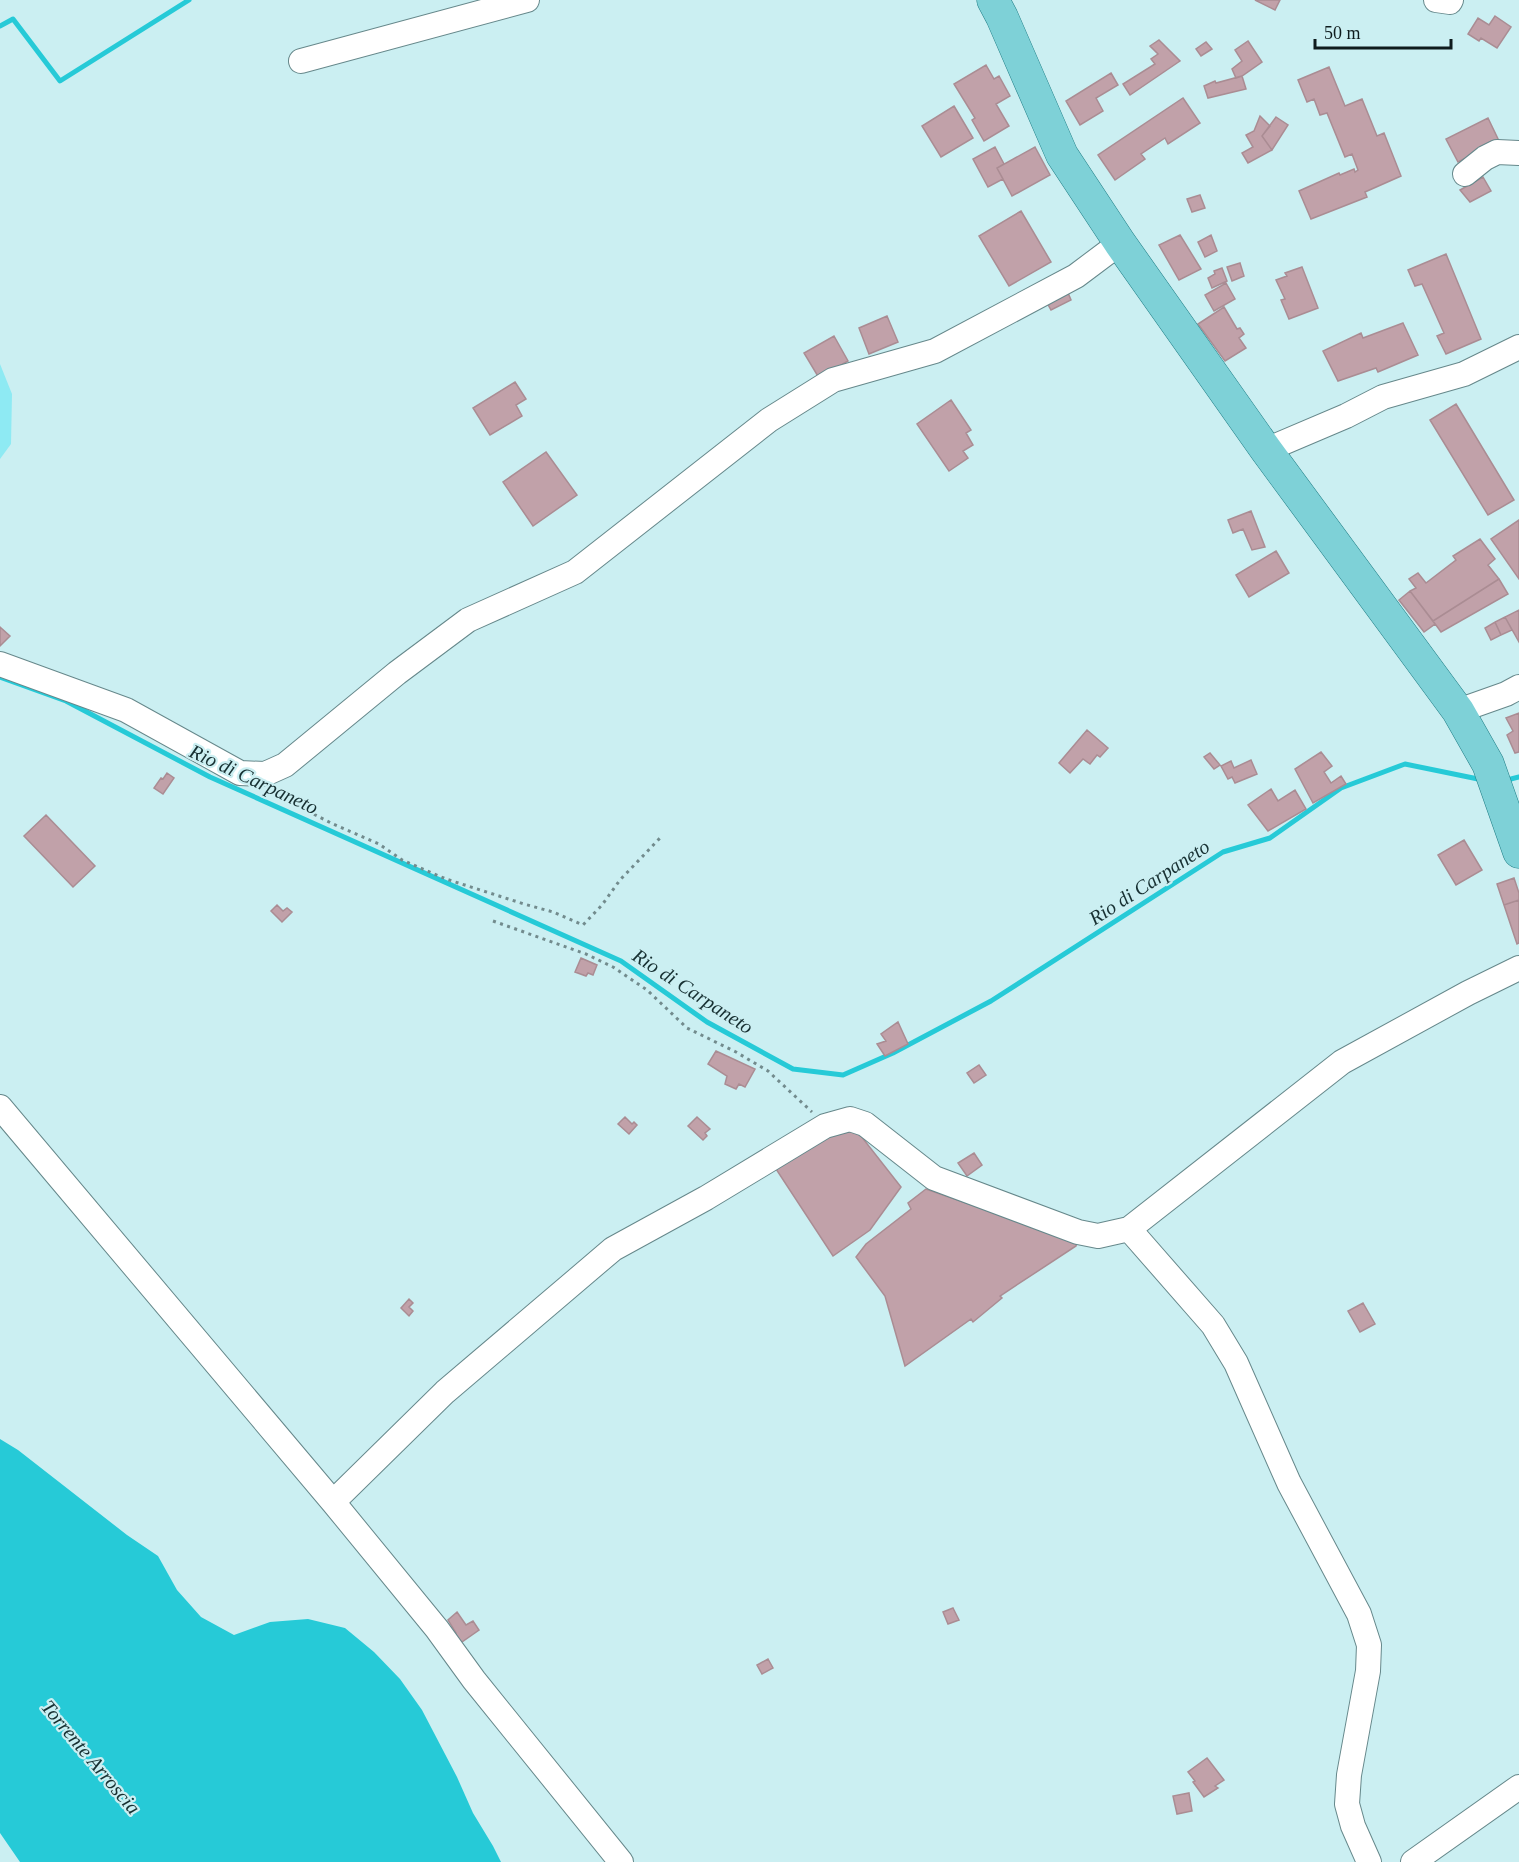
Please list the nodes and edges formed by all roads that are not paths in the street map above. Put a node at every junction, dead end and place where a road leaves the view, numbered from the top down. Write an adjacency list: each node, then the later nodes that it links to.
1 (527, 0): 5 (street)
2 (993, 0): 8 (main road)
3 (1436, 0): 4 (street)
4 (1451, 0)
5 (301, 61)
6 (1519, 153): 7 (street)
7 (1465, 174)
8 (1120, 243): 10 (main road); 11 (street)
9 (1519, 347): 10 (street)
10 (1266, 450): 13 (main road)
11 (0, 664)
12 (1519, 687): 13 (street)
13 (1458, 711): 14 (main road)
14 (1519, 852)
15 (1519, 968): 17 (street)
16 (0, 1107): 18 (street)
17 (1129, 1229): 18 (street); 21 (street)
18 (333, 1502): 20 (street)
19 (1519, 1787): 22 (street)
20 (621, 1862)
21 (1369, 1862)
22 (1413, 1862)

